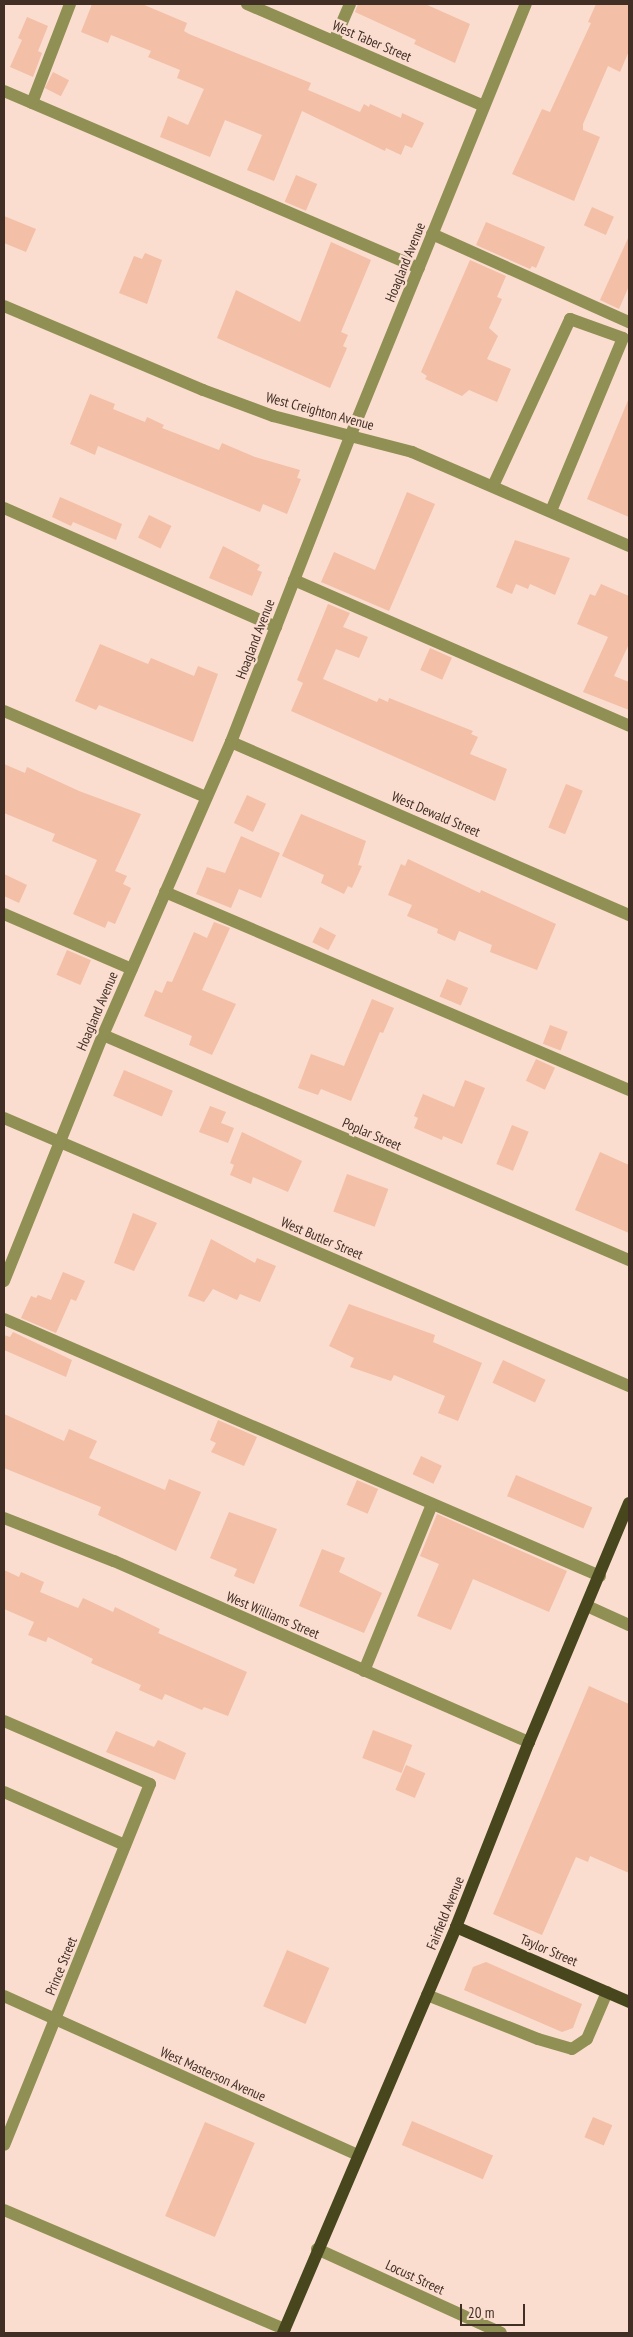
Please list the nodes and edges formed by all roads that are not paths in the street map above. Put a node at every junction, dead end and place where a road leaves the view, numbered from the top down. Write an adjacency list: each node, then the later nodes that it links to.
1 (70, 4): 7 (street)
2 (247, 4): 5 (street, West Taber Street)
3 (350, 4): 5 (street)
4 (526, 4): 8 (street, Hoagland Avenue)
5 (334, 41): 8 (street, West Taber Street)
6 (4, 91): 7 (street)
7 (32, 103): 10 (street)
8 (484, 106): 9 (street, Hoagland Avenue)
9 (432, 234): 10 (street, Hoagland Avenue); 12 (street)
10 (419, 268): 13 (street, Hoagland Avenue)
11 (4, 306): 13 (street, West Creighton Avenue)
12 (629, 322)
13 (350, 437): 14 (street, West Creighton Avenue); 18 (street, Hoagland Avenue)
14 (493, 486): 16 (street, West Creighton Avenue); 16 (street)
15 (4, 508): 19 (street)
16 (551, 511): 17 (street, West Creighton Avenue)
17 (629, 546)
18 (294, 580): 19 (street, Hoagland Avenue); 21 (street)
19 (276, 627): 22 (street, Hoagland Avenue)
20 (4, 711): 23 (street)
21 (629, 726)
22 (231, 742): 23 (street, Hoagland Avenue); 26 (street, West Dewald Street)
23 (206, 798): 24 (street, Hoagland Avenue)
24 (165, 892): 27 (street, Hoagland Avenue); 29 (street)
25 (4, 914): 27 (street)
26 (629, 915)
27 (132, 969): 28 (street, Hoagland Avenue)
28 (103, 1035): 31 (street, Hoagland Avenue); 32 (street, Poplar Street)
29 (629, 1090)
30 (4, 1118): 31 (street, West Butler Street)
31 (60, 1142): 33 (street, Hoagland Avenue); 35 (street, West Butler Street)
32 (629, 1260)
33 (4, 1281)
34 (4, 1319): 37 (street)
35 (629, 1386)
36 (629, 1503): 39 (main road, Fairfield Avenue)
37 (432, 1504): 39 (street); 42 (street)
38 (4, 1518): 42 (street, West Williams Street)
39 (600, 1576): 40 (main road, Fairfield Avenue)
40 (587, 1606): 41 (street); 44 (main road, Fairfield Avenue)
41 (629, 1624)
42 (364, 1671): 44 (street, West Williams Street)
43 (4, 1721): 46 (street, Prince Street)
44 (529, 1742): 47 (main road, Fairfield Avenue)
45 (4, 1792): 46 (street)
46 (125, 1845): 52 (street, Prince Street)
47 (456, 1927): 48 (main road, Taylor Street); 49 (main road, Fairfield Avenue)
48 (607, 1992): 49 (street); 51 (main road, Taylor Street)
49 (427, 1995): 54 (main road, Fairfield Avenue)
50 (4, 1996): 52 (street, West Masterson Avenue)
51 (628, 1999)
52 (56, 2020): 53 (street, Prince Street); 54 (street, West Masterson Avenue)
53 (4, 2145)
54 (357, 2156): 56 (main road, Fairfield Avenue)
55 (4, 2210): 57 (street)
56 (317, 2249): 57 (main road, Fairfield Avenue); 58 (street, Locust Street)
57 (284, 2331)
58 (501, 2333)

